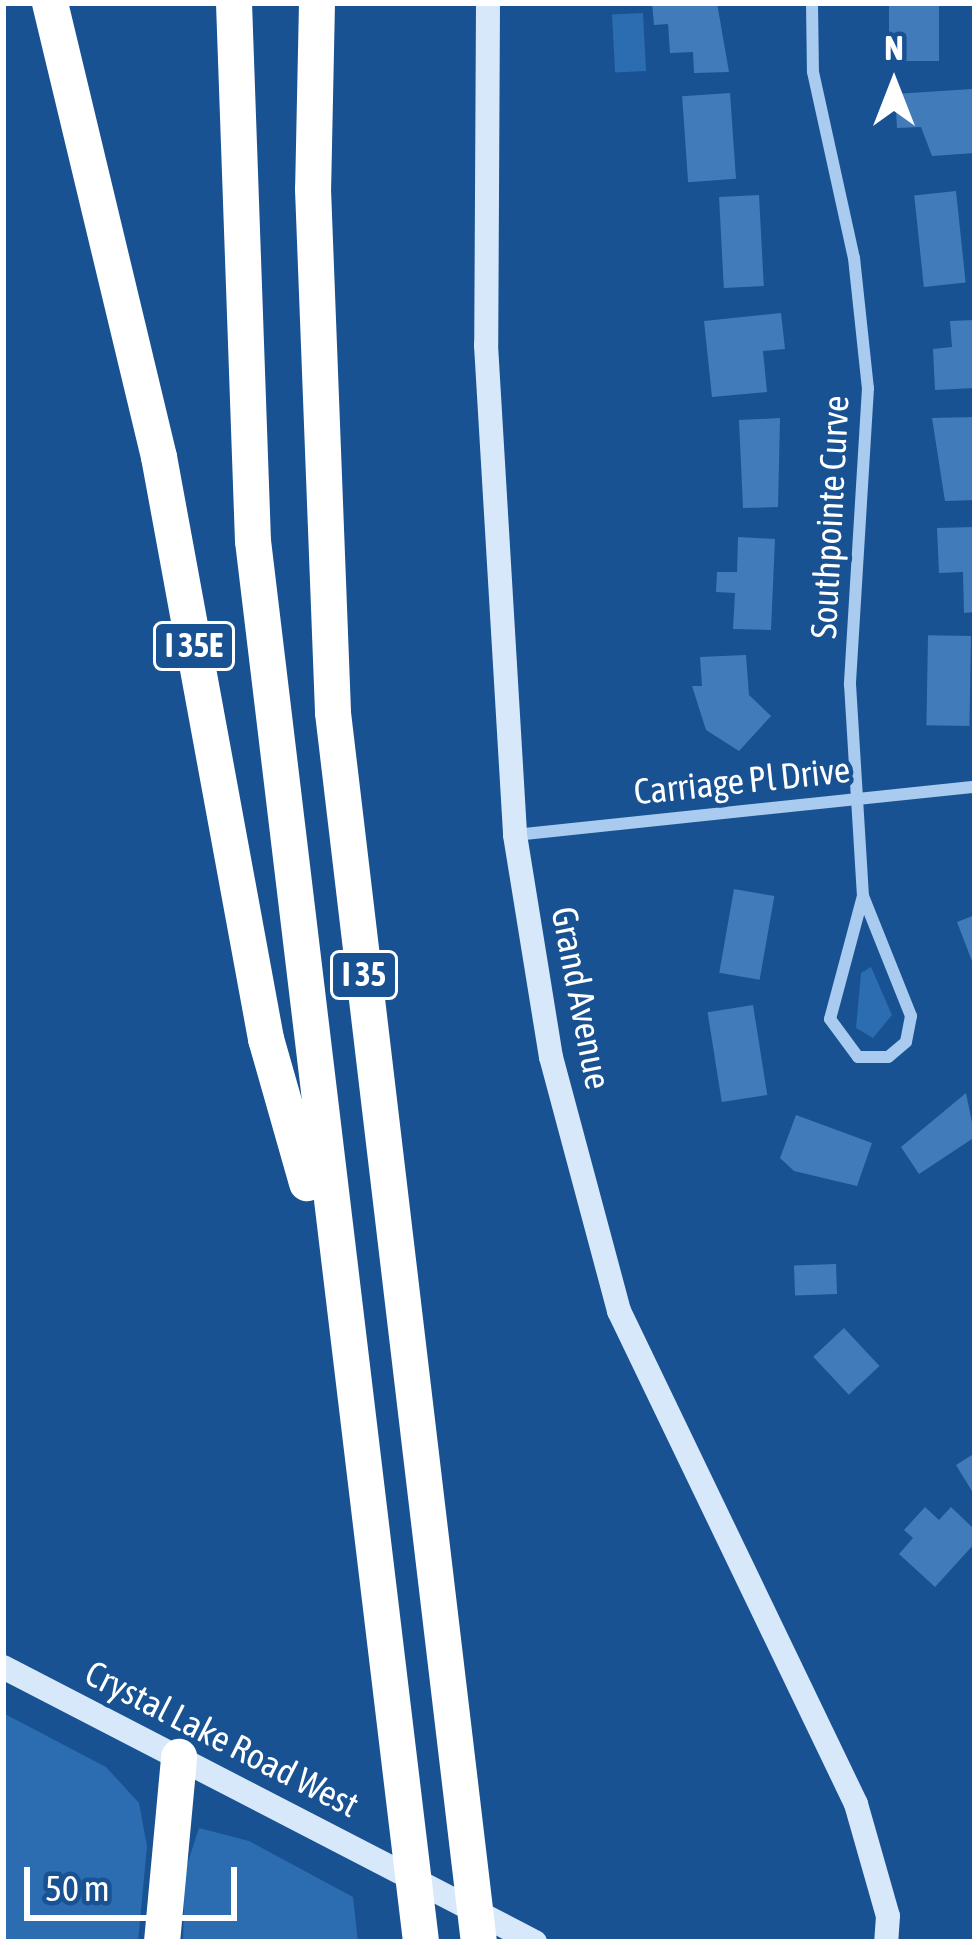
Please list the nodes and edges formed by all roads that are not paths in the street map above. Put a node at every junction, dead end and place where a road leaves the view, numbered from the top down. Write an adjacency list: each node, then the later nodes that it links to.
1 (50, 3): 10 (highway, I 35E)
2 (233, 3): 10 (highway)
3 (317, 3): 15 (highway, I 35)
4 (488, 3): 8 (street, Grand Avenue)
5 (812, 3): 7 (street, Southpointe Curve)
6 (975, 787): 7 (street, Carriage Pl Drive)
7 (856, 800): 8 (street, Carriage Pl Drive); 9 (street, Southpointe Curve)
8 (515, 835): 17 (street, Grand Avenue)
9 (863, 896): 9 (street, Southpointe Curve)
10 (337, 1289): 14 (highway)
11 (3, 1667): 12 (street, Crystal Lake Road West)
12 (179, 1757): 13 (highway); 16 (street, Crystal Lake Road West)
13 (162, 1942)
14 (421, 1942)
15 (478, 1942)
16 (535, 1942)
17 (886, 1942)

